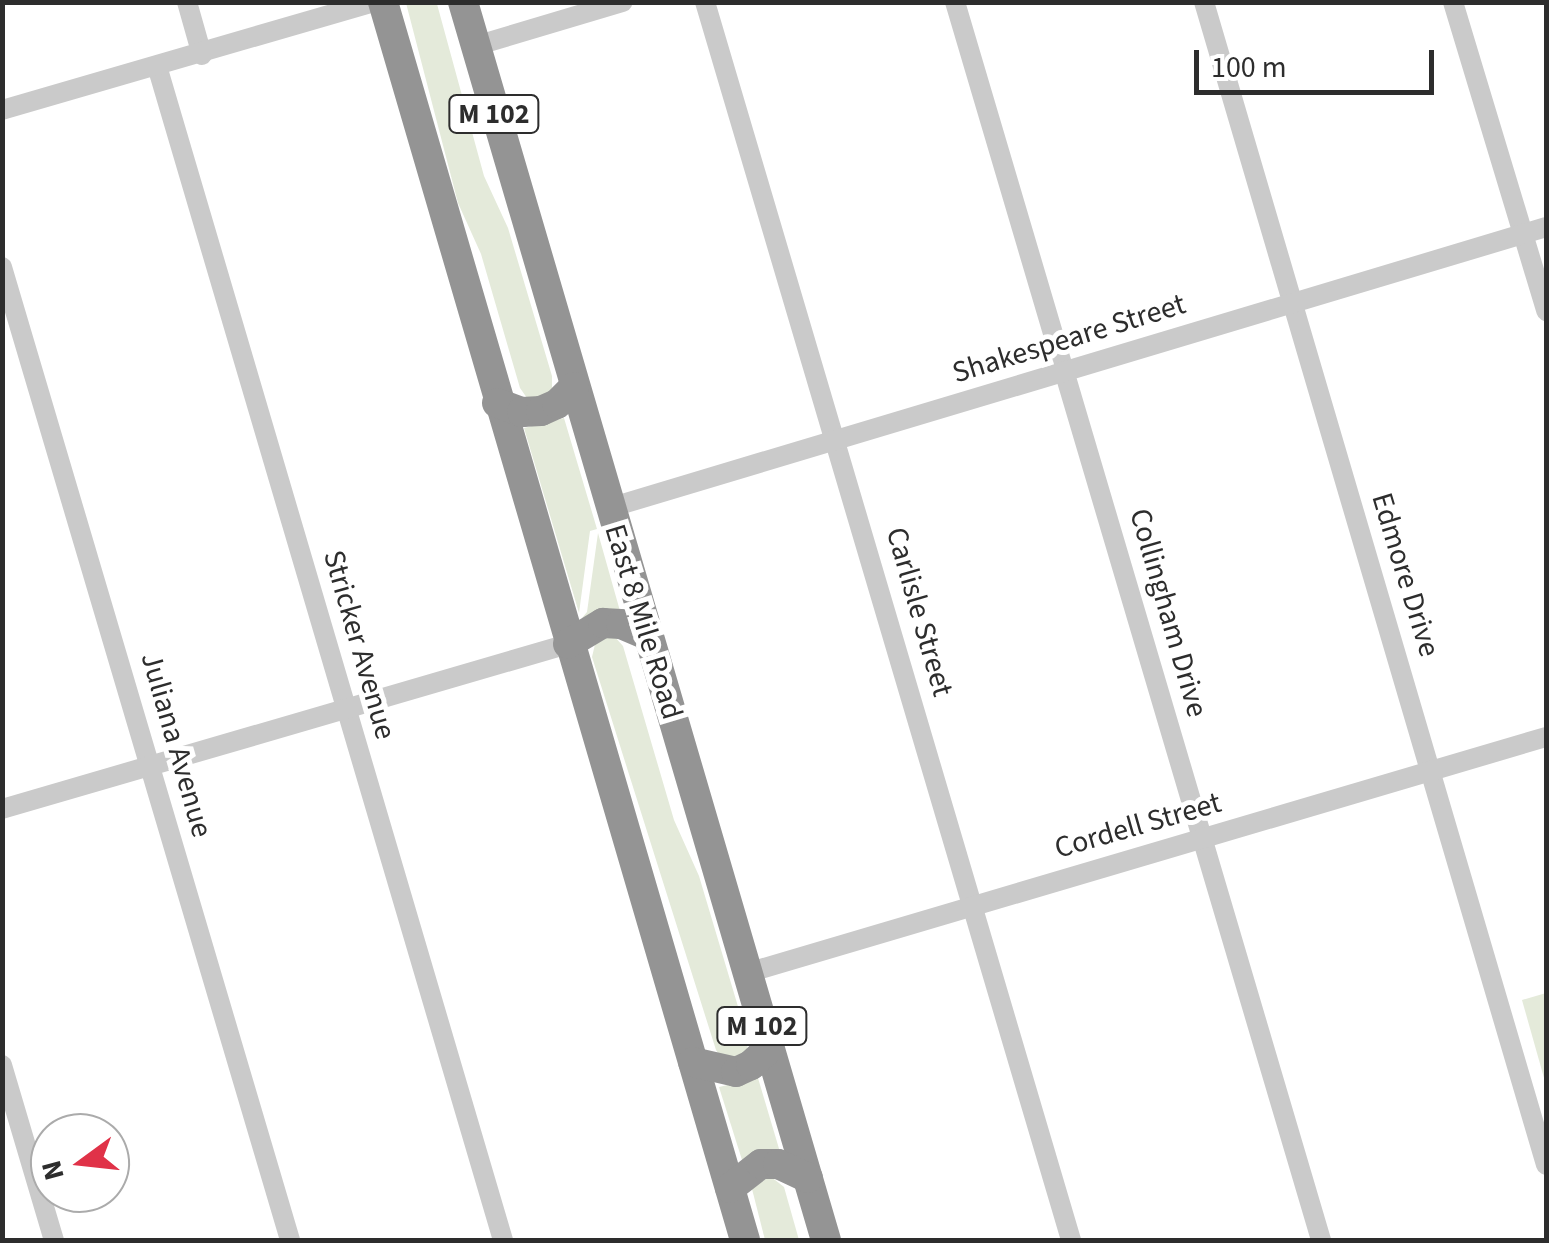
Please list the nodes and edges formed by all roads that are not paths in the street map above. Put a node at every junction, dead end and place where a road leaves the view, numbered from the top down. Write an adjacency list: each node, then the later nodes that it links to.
1 (187, 2): 11 (street)
2 (373, 2): 11 (street)
3 (383, 2): 21 (highway, M 102)
4 (463, 2): 10 (highway, East 8 Mile Road / M 102)
5 (623, 2): 10 (street)
6 (705, 2): 22 (street, Carlisle Street)
7 (955, 2): 19 (street, Collingham Drive)
8 (1204, 2): 17 (street, Edmore Drive)
9 (1452, 2): 15 (street)
10 (475, 46): 20 (highway, East 8 Mile Road / M 102)
11 (202, 55): 12 (street)
12 (157, 66): 13 (street); 26 (street, Stricker Avenue)
13 (2, 110)
14 (1546, 227): 15 (street, Shakespeare Street)
15 (1523, 234): 17 (street, Shakespeare Street); 18 (street)
16 (2, 267): 28 (street, Juliana Avenue)
17 (1293, 302): 19 (street, Shakespeare Street); 29 (street, Edmore Drive)
18 (1546, 311)
19 (1066, 371): 22 (street, Shakespeare Street); 31 (street, Collingham Drive)
20 (574, 387): 21 (highway); 23 (highway, East 8 Mile Road / M 102)
21 (498, 402): 25 (highway, M 102)
22 (838, 440): 23 (street, Shakespeare Street); 32 (street, Carlisle Street)
23 (610, 508): 24 (highway, East 8 Mile Road / M 102)
24 (648, 636): 25 (highway); 33 (highway, East 8 Mile Road / M 102)
25 (568, 644): 26 (street); 35 (highway, M 102)
26 (346, 709): 28 (street); 42 (street, Stricker Avenue)
27 (1546, 737): 29 (street, Cordell Street)
28 (151, 766): 30 (street); 41 (street, Juliana Avenue)
29 (1431, 770): 31 (street, Cordell Street); 37 (street, Edmore Drive)
30 (2, 809)
31 (1203, 839): 32 (street, Cordell Street); 46 (street, Collingham Drive)
32 (973, 906): 33 (street, Cordell Street); 45 (street, Carlisle Street)
33 (747, 973): 34 (highway, East 8 Mile Road / M 102)
34 (769, 1048): 35 (highway); 38 (highway, East 8 Mile Road / M 102)
35 (692, 1062): 39 (highway, M 102)
36 (2, 1065): 40 (street)
37 (1546, 1165)
38 (808, 1178): 39 (highway); 44 (highway, East 8 Mile Road / M 102)
39 (730, 1188): 43 (highway, M 102)
40 (54, 1240)
41 (290, 1240)
42 (502, 1240)
43 (746, 1240)
44 (826, 1240)
45 (1071, 1240)
46 (1320, 1240)

